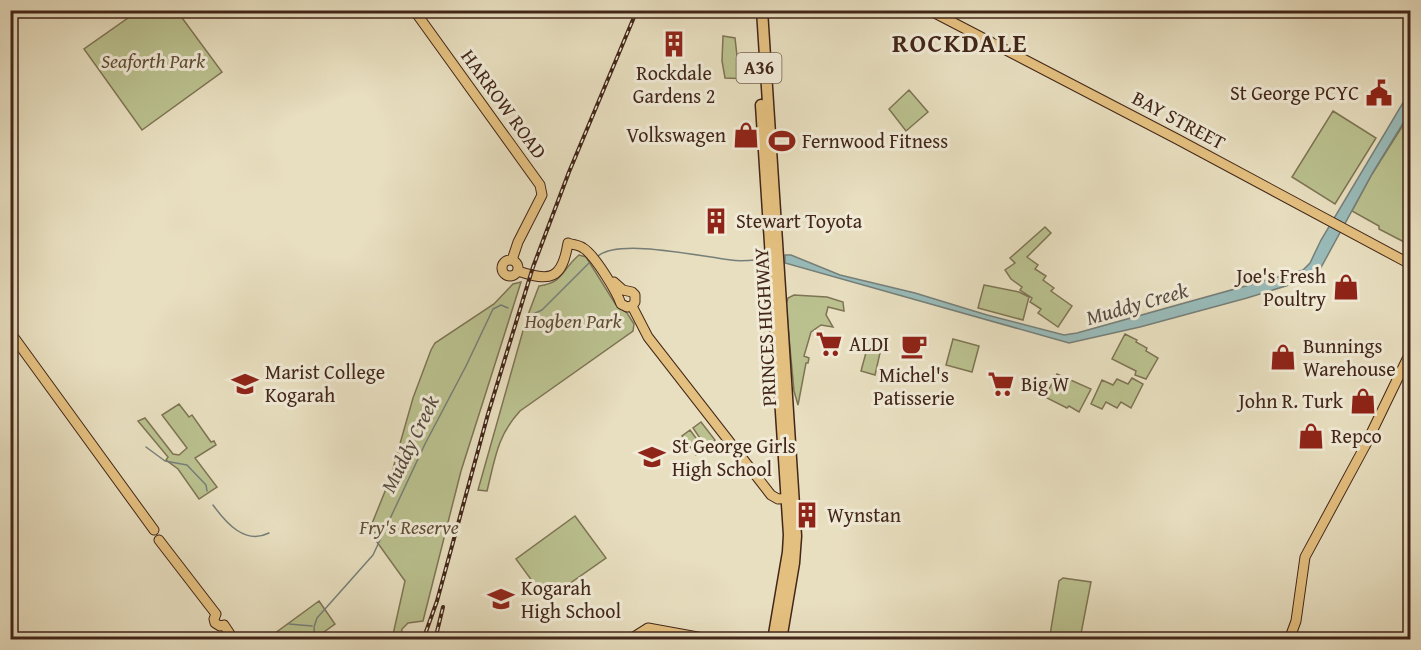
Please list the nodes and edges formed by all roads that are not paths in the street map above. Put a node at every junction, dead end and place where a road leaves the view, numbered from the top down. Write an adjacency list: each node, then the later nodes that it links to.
1 (414, 10): 7 (main road, HARROW ROAD)
2 (755, 10): 6 (highway, PRINCES HIGHWAY / A36)
3 (762, 10): 6 (highway, PRINCES HIGHWAY / A36)
4 (929, 10): 9 (main road, BAY STREET)
5 (591, 256): 8 (main road); 8 (main road); 13 (main road)
6 (775, 259): 13 (highway, PRINCES HIGHWAY / A36)
7 (512, 260): 10 (main road); 10 (main road)
8 (563, 263): 10 (main road)
9 (1410, 264)
10 (518, 271)
11 (10, 332): 14 (main road)
12 (1410, 353): 19 (main road)
13 (790, 499): 17 (highway, PRINCES HIGHWAY / A36); 18 (highway, PRINCES HIGHWAY / A36)
14 (234, 639)
15 (629, 639): 16 (main road)
16 (714, 639)
17 (773, 639)
18 (781, 639)
19 (1289, 639)

